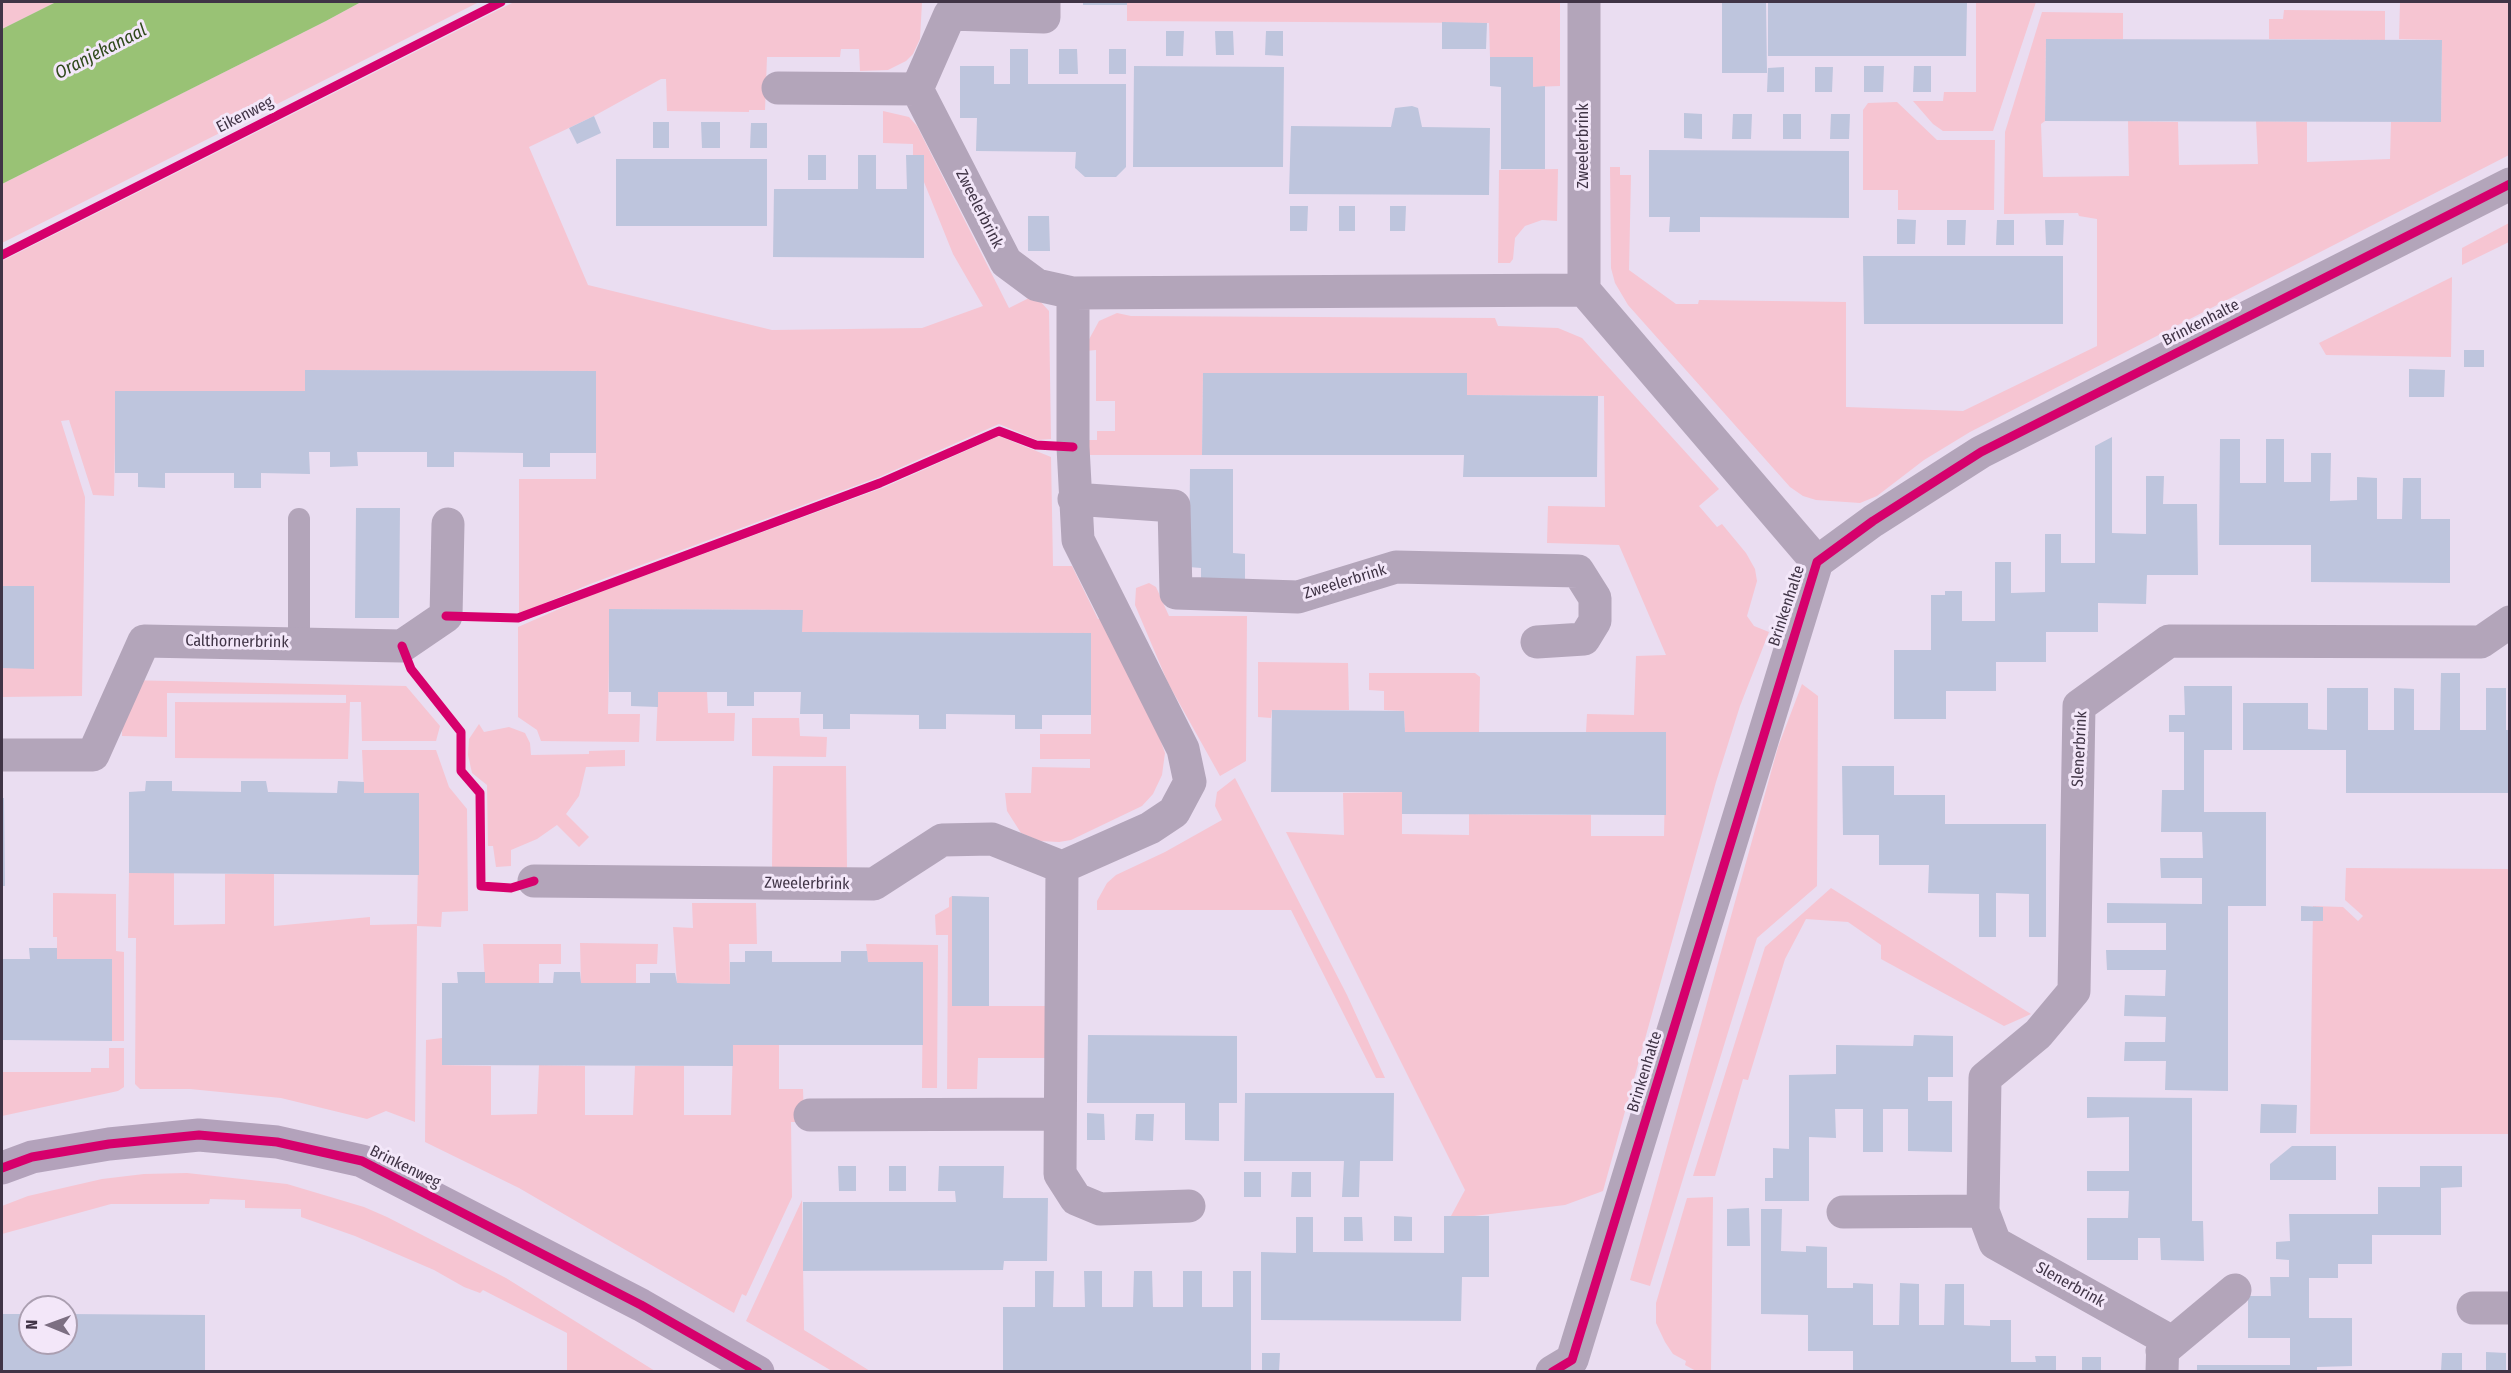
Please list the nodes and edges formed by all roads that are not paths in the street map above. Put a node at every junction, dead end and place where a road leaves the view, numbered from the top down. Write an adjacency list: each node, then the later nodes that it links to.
1 (1044, 2): 4 (street)
2 (1584, 2): 6 (street, Zweelerbrink)
3 (778, 88): 4 (street)
4 (917, 89): 7 (street, Zweelerbrink)
5 (2510, 184): 11 (street, Brinkenhalte)
6 (1584, 290): 7 (street, Zweelerbrink); 11 (street)
7 (1073, 293): 8 (street)
8 (1074, 499): 13 (street, Zweelerbrink); 16 (street)
9 (299, 519): 14 (lane)
10 (448, 524): 14 (street, Calthornerbrink)
11 (1817, 562): 29 (street, Brinkenhalte)
12 (2510, 622): 22 (street, Slenerbrink)
13 (1538, 642)
14 (299, 643): 15 (street, Calthornerbrink)
15 (2, 755)
16 (1062, 867): 17 (street, Zweelerbrink); 18 (street)
17 (534, 881)
18 (1060, 1114): 19 (street); 21 (street)
19 (810, 1115)
20 (2, 1168): 25 (street, Brinkenweg)
21 (1189, 1206)
22 (1983, 1211): 23 (street); 28 (street, Slenerbrink)
23 (1843, 1212)
24 (2235, 1290): 28 (street, Slenerbrink)
25 (641, 1305): 30 (street, Brinkenweg); 31 (street, Brinkenweg)
26 (2473, 1308): 27 (street)
27 (2510, 1308)
28 (2162, 1361)
29 (1573, 1368)
30 (717, 1371)
31 (758, 1371)

